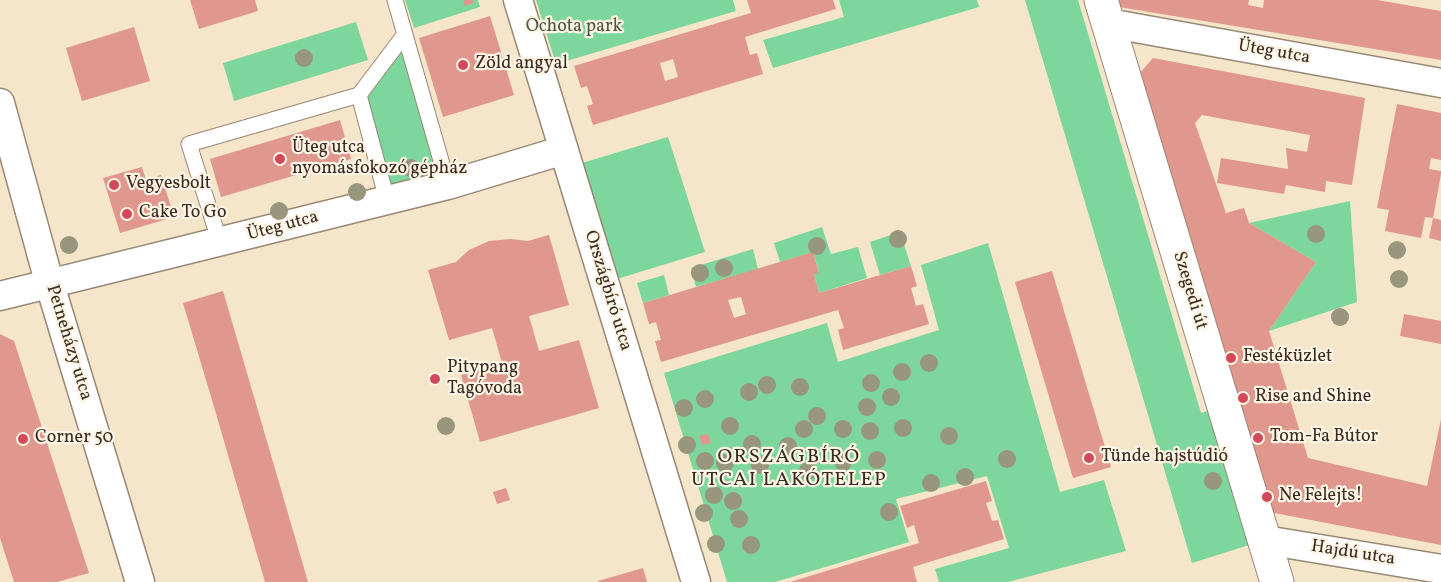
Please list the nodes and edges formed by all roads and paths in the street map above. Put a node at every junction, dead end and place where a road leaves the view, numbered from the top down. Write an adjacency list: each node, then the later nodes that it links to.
1 (395, 0): 4 (lane)
2 (518, 0): 8 (street, Országbíró utca)
3 (1104, 12): 5 (street, Üteg utca); 14 (street, Szegedi út)
4 (405, 34): 6 (lane); 9 (lane)
5 (1441, 83)
6 (359, 95): 10 (lane); 11 (lane)
7 (0, 103): 12 (street, Petneházy utca)
8 (564, 150): 9 (street, Üteg utca); 17 (street, Országbíró utca)
9 (448, 185): 10 (street, Üteg utca)
10 (387, 200): 11 (street, Üteg utca)
11 (220, 243): 12 (street, Üteg utca)
12 (50, 285): 13 (street, Üteg utca); 16 (street, Petneházy utca)
13 (0, 296)
14 (1265, 540): 15 (street, Hajdú utca); 18 (street, Szegedi út)
15 (1441, 569)
16 (140, 582)
17 (696, 582)
18 (1277, 582)

